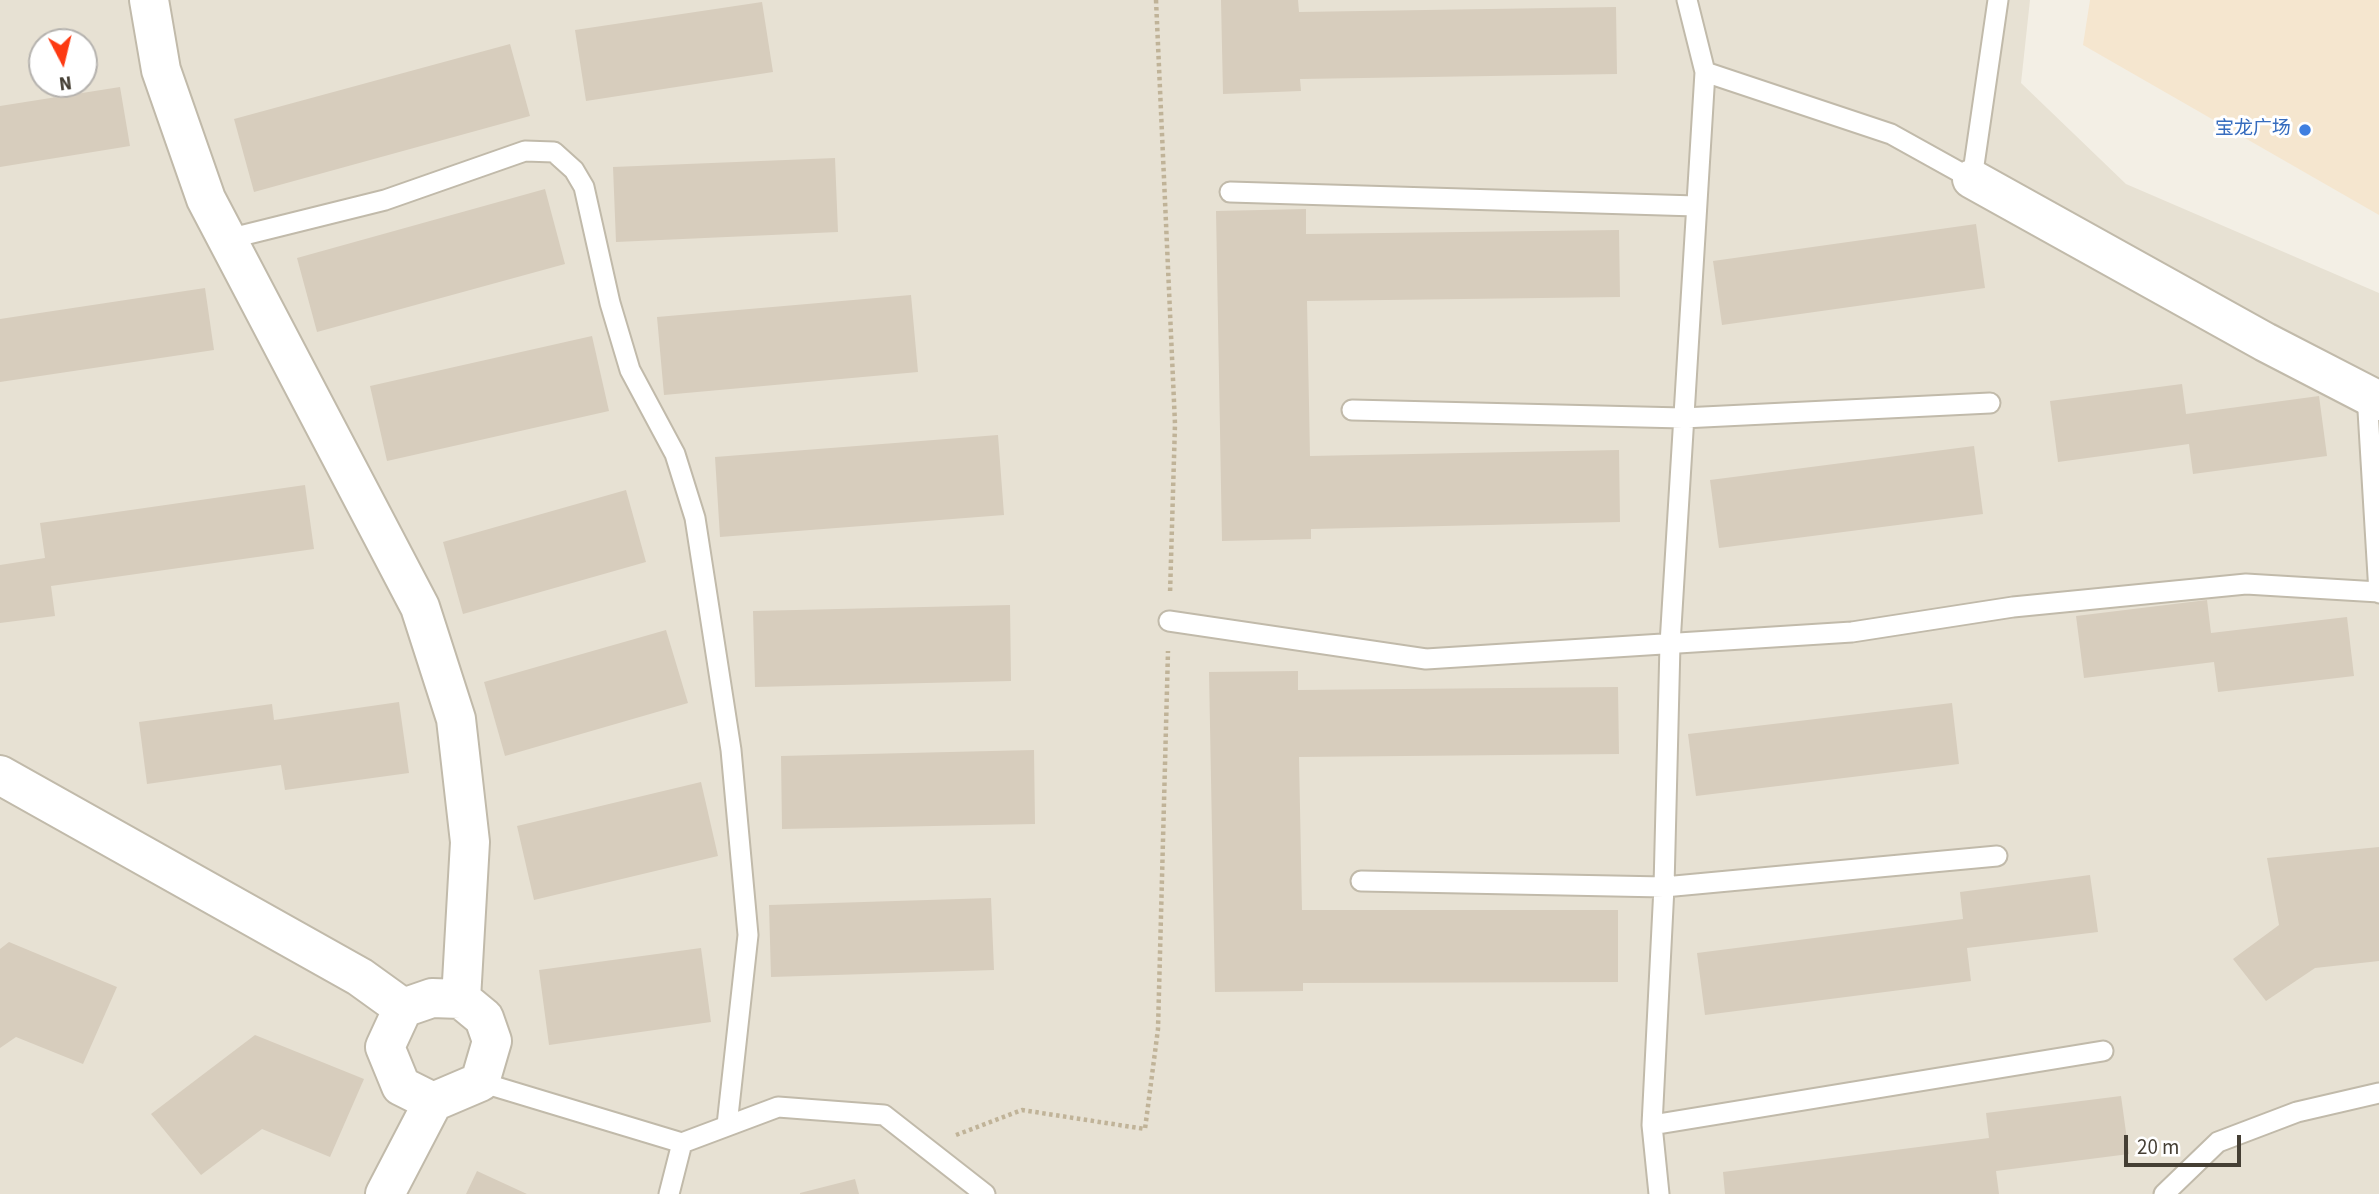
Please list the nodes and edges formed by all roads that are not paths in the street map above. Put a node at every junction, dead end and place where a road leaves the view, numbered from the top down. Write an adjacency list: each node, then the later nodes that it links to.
1 (149, 0): 8 (street)
2 (1687, 0): 4 (lane)
3 (1998, 0): 5 (lane)
4 (1705, 72): 5 (lane); 7 (lane)
5 (1972, 179): 9 (street)
6 (1230, 192): 7 (lane)
7 (1696, 206): 12 (lane)
8 (228, 239): 20 (street); 26 (lane)
9 (2373, 397): 13 (lane)
10 (1990, 403): 12 (lane)
11 (1352, 410): 12 (lane)
12 (1683, 418): 15 (lane)
13 (2379, 593): 15 (lane)
14 (1169, 621): 15 (lane)
15 (1670, 644): 19 (lane)
16 (0, 775): 21 (street)
17 (1997, 856): 19 (lane)
18 (1361, 881): 19 (lane)
19 (1664, 887): 27 (lane)
20 (461, 999): 21 (street); 23 (street)
21 (403, 1008): 25 (street)
22 (2103, 1051): 27 (lane)
23 (480, 1082): 25 (street); 28 (lane)
24 (2379, 1093): 33 (lane)
25 (433, 1102): 29 (street)
26 (727, 1125): 28 (lane); 31 (lane)
27 (1652, 1125): 32 (lane)
28 (682, 1143): 30 (lane)
29 (385, 1194)
30 (669, 1194)
31 (985, 1194)
32 (1659, 1194)
33 (2164, 1194)

